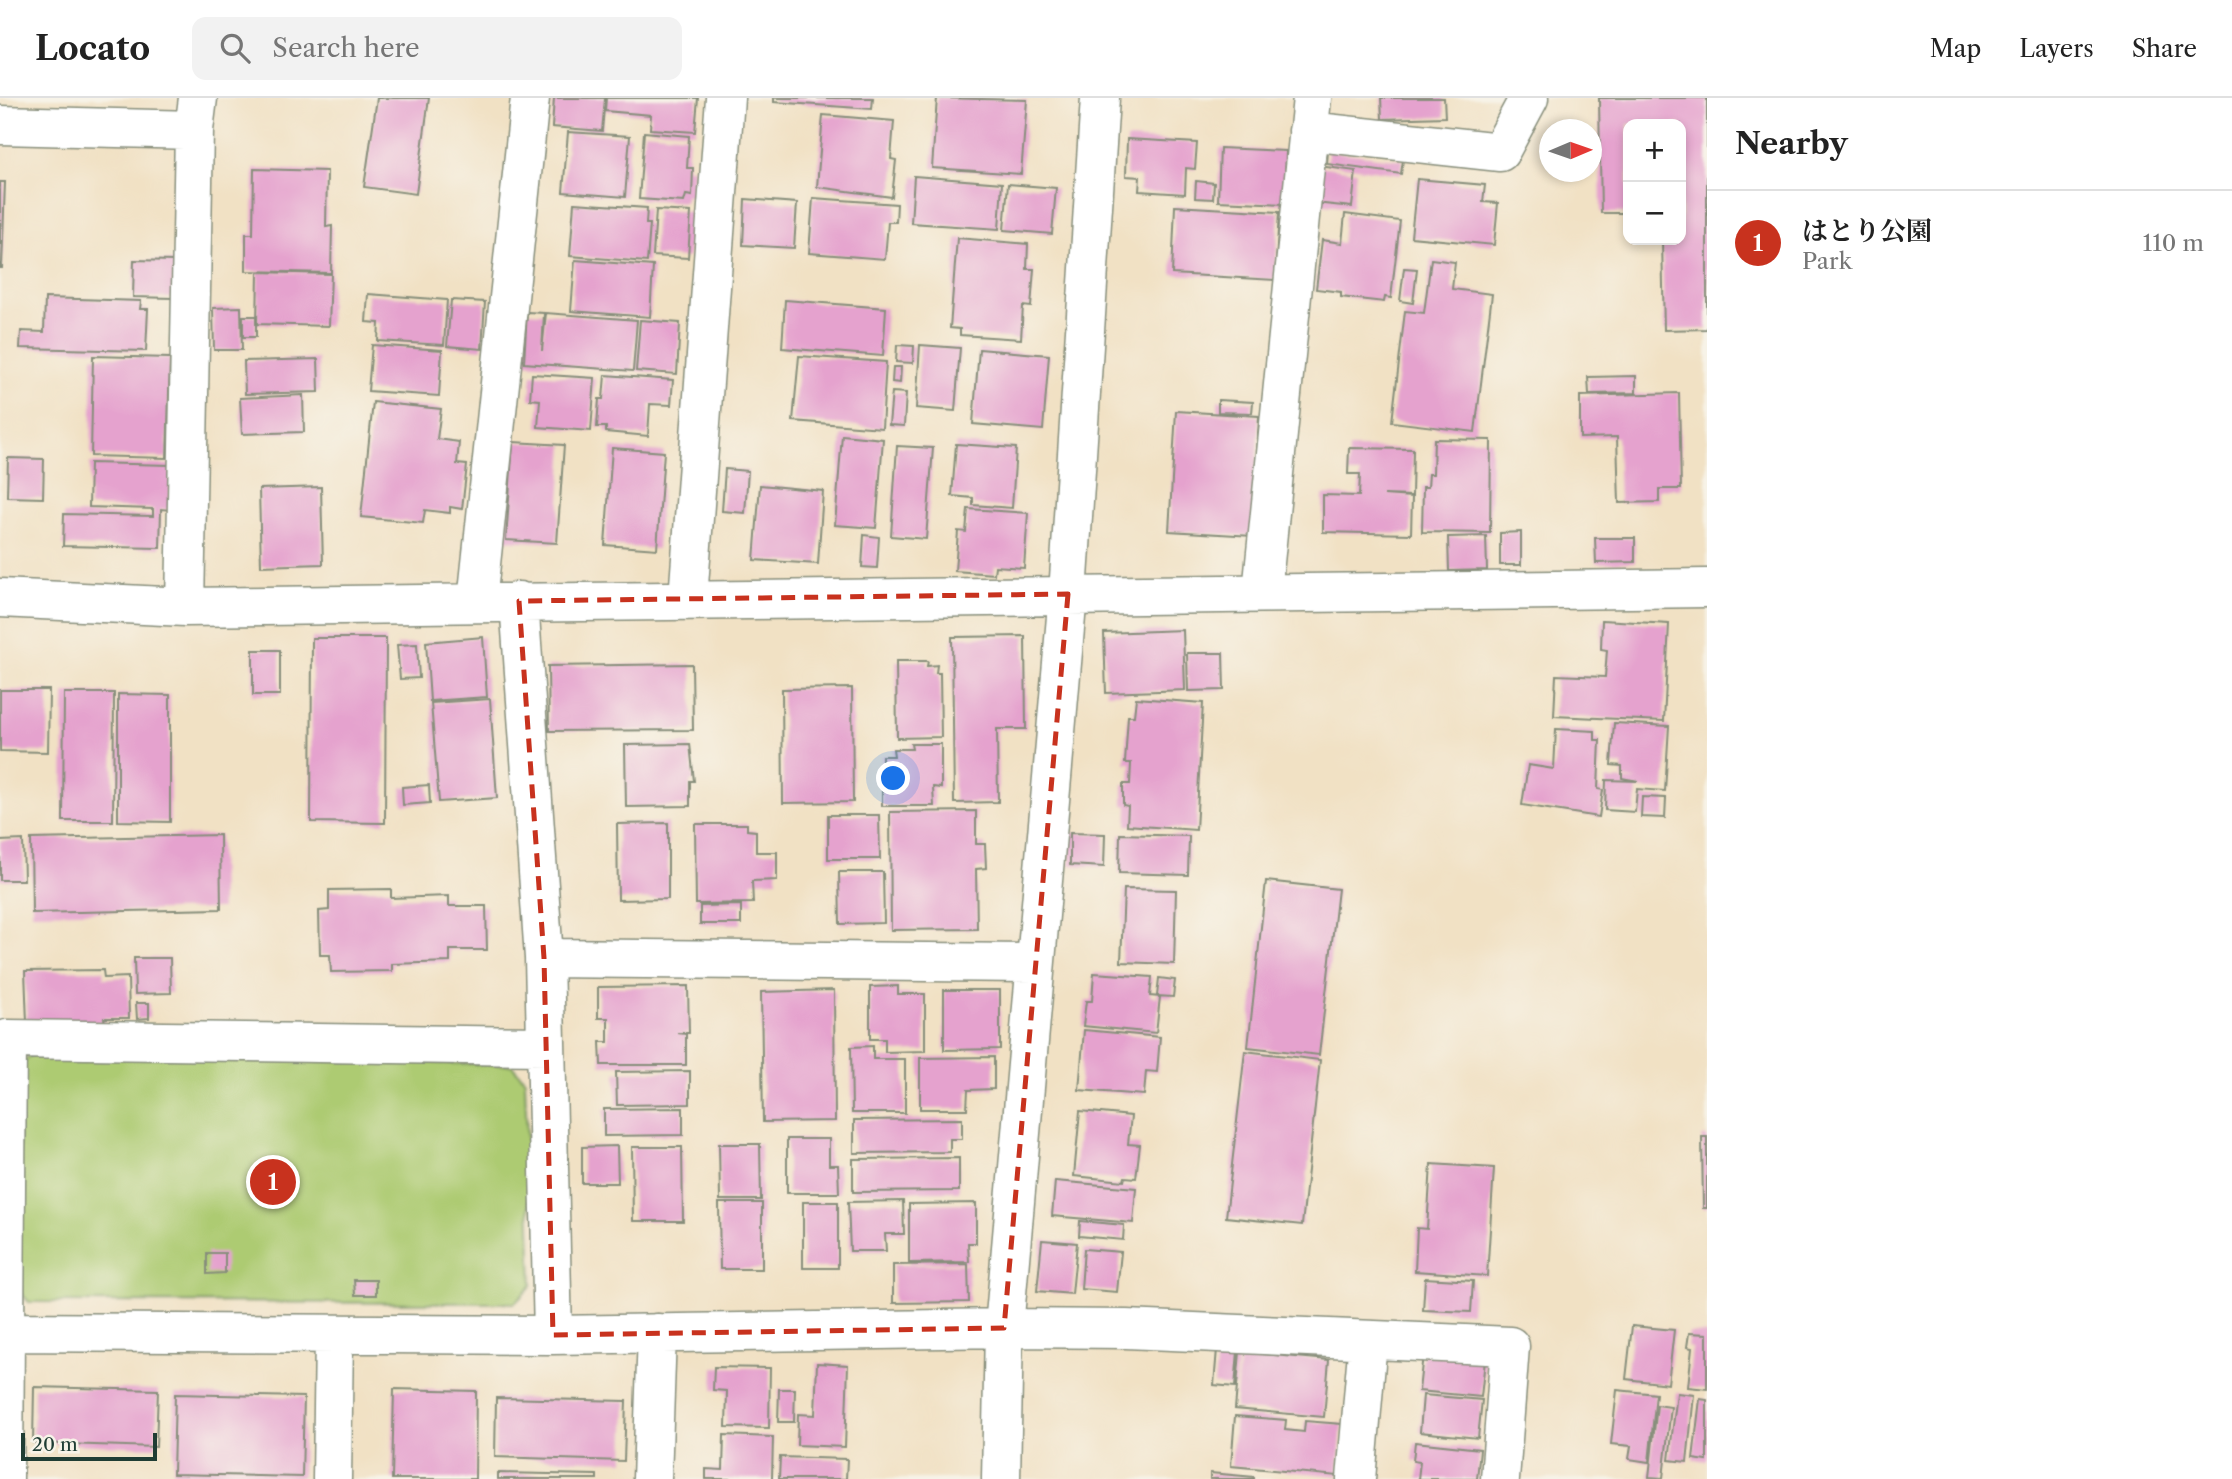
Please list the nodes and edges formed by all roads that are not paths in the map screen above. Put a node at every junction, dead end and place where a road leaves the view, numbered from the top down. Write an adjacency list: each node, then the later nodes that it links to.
1 (530, 98): 14 (street)
2 (725, 98): 12 (street)
3 (1100, 98): 10 (street)
4 (1529, 98): 6 (street)
5 (196, 114): 7 (street); 15 (street)
6 (1310, 114): 9 (street)
7 (0, 125)
8 (1707, 588): 9 (street)
9 (1262, 592): 10 (street)
10 (1068, 594): 12 (street); 17 (street)
11 (0, 598): 15 (street)
12 (688, 599): 13 (street)
13 (519, 601): 14 (street); 16 (street)
14 (477, 602): 15 (street)
15 (186, 607)
16 (544, 958): 17 (street); 18 (street)
17 (1034, 963): 19 (street)
18 (546, 1046): 20 (street); 23 (street)
19 (1004, 1328): 21 (street); 24 (street); 28 (street)
20 (4, 1332): 22 (street); 25 (street)
21 (657, 1333): 23 (street); 27 (street)
22 (334, 1335): 23 (street); 26 (street)
23 (553, 1335)
24 (1368, 1340): 29 (street); 30 (street)
25 (4, 1479)
26 (332, 1479)
27 (652, 1479)
28 (1001, 1479)
29 (1356, 1479)
30 (1500, 1479)

